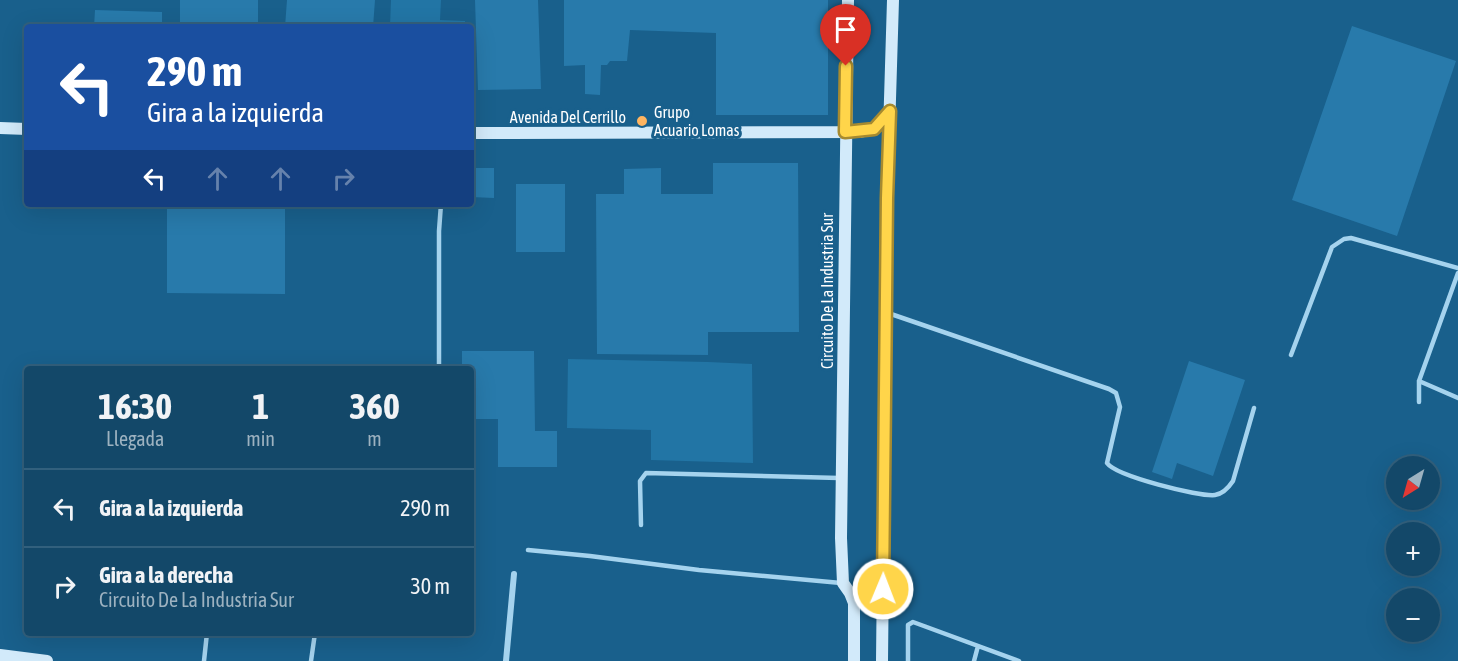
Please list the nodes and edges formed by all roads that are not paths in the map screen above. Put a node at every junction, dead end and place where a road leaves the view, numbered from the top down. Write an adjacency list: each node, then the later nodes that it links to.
1 (848, 0): 6 (main road, Circuito De La Industria Sur)
2 (893, 0): 3 (main road)
3 (890, 111): 6 (main road, Avenida Del Cerrillo); 10 (main road)
4 (0, 128): 5 (main road)
5 (24, 129)
6 (845, 132): 7 (main road, Avenida Del Cerrillo); 17 (main road, Circuito De La Industria Sur)
7 (474, 133)
8 (441, 207): 12 (lane)
9 (1458, 270): 11 (lane); 13 (lane)
10 (886, 312): 16 (lane); 31 (main road)
11 (1291, 355)
12 (439, 366)
13 (1419, 381): 14 (lane); 15 (lane)
14 (1458, 398)
15 (1419, 402)
16 (1254, 408)
17 (842, 478): 18 (lane); 21 (main road, Circuito De La Industria Sur)
18 (641, 525)
19 (528, 550): 21 (lane)
20 (514, 574): 29 (street)
21 (843, 583): 30 (main road)
22 (207, 636): 27 (lane)
23 (314, 636): 28 (lane)
24 (978, 646): 32 (lane); 33 (lane); 34 (lane)
25 (0, 655): 26 (main road)
26 (47, 661)
27 (204, 661)
28 (310, 661)
29 (506, 661)
30 (854, 661)
31 (882, 661)
32 (908, 661)
33 (974, 661)
34 (1019, 661)

